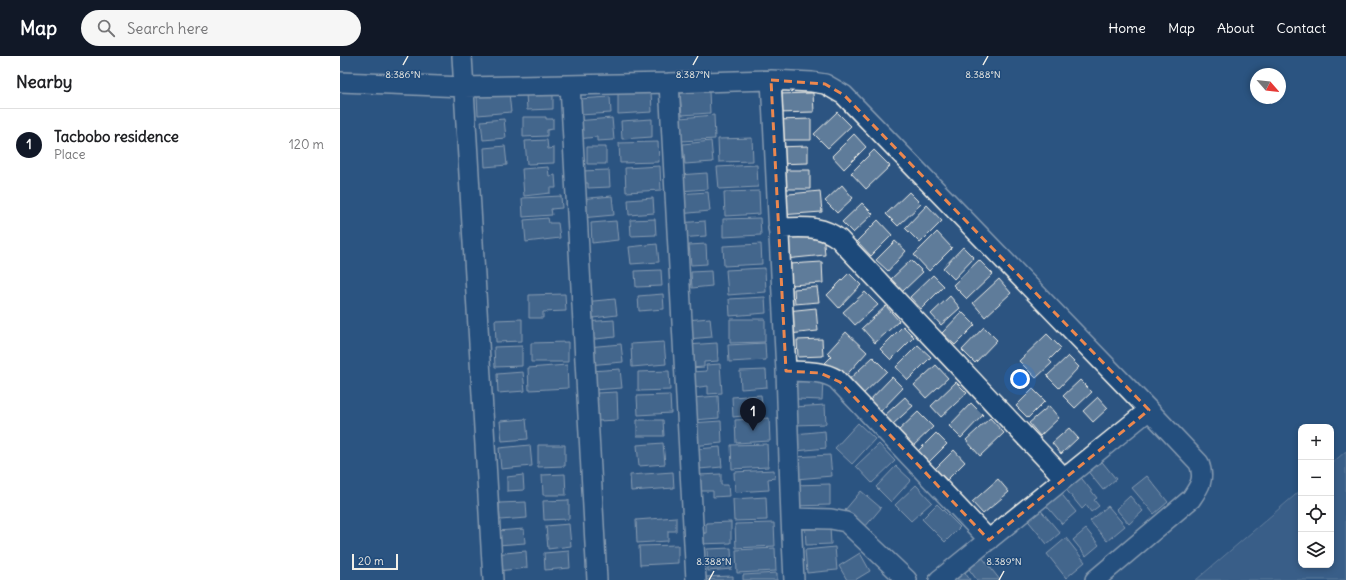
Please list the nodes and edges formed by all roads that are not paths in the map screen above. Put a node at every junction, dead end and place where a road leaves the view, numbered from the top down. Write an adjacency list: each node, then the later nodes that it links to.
1 (462, 56): 6 (street)
2 (771, 80): 4 (street); 7 (street); 9 (street)
3 (340, 82): 6 (street)
4 (669, 83): 5 (street); 15 (street)
5 (570, 85): 6 (street); 14 (street)
6 (464, 87): 13 (street)
7 (778, 228): 8 (street); 10 (street)
8 (786, 371): 11 (street); 12 (street)
9 (1149, 410): 10 (street); 19 (street)
10 (1064, 478): 12 (street)
11 (791, 518): 16 (street); 17 (street)
12 (989, 540): 18 (street)
13 (493, 580)
14 (597, 580)
15 (696, 580)
16 (794, 580)
17 (907, 580)
18 (939, 580)
19 (1095, 580)

